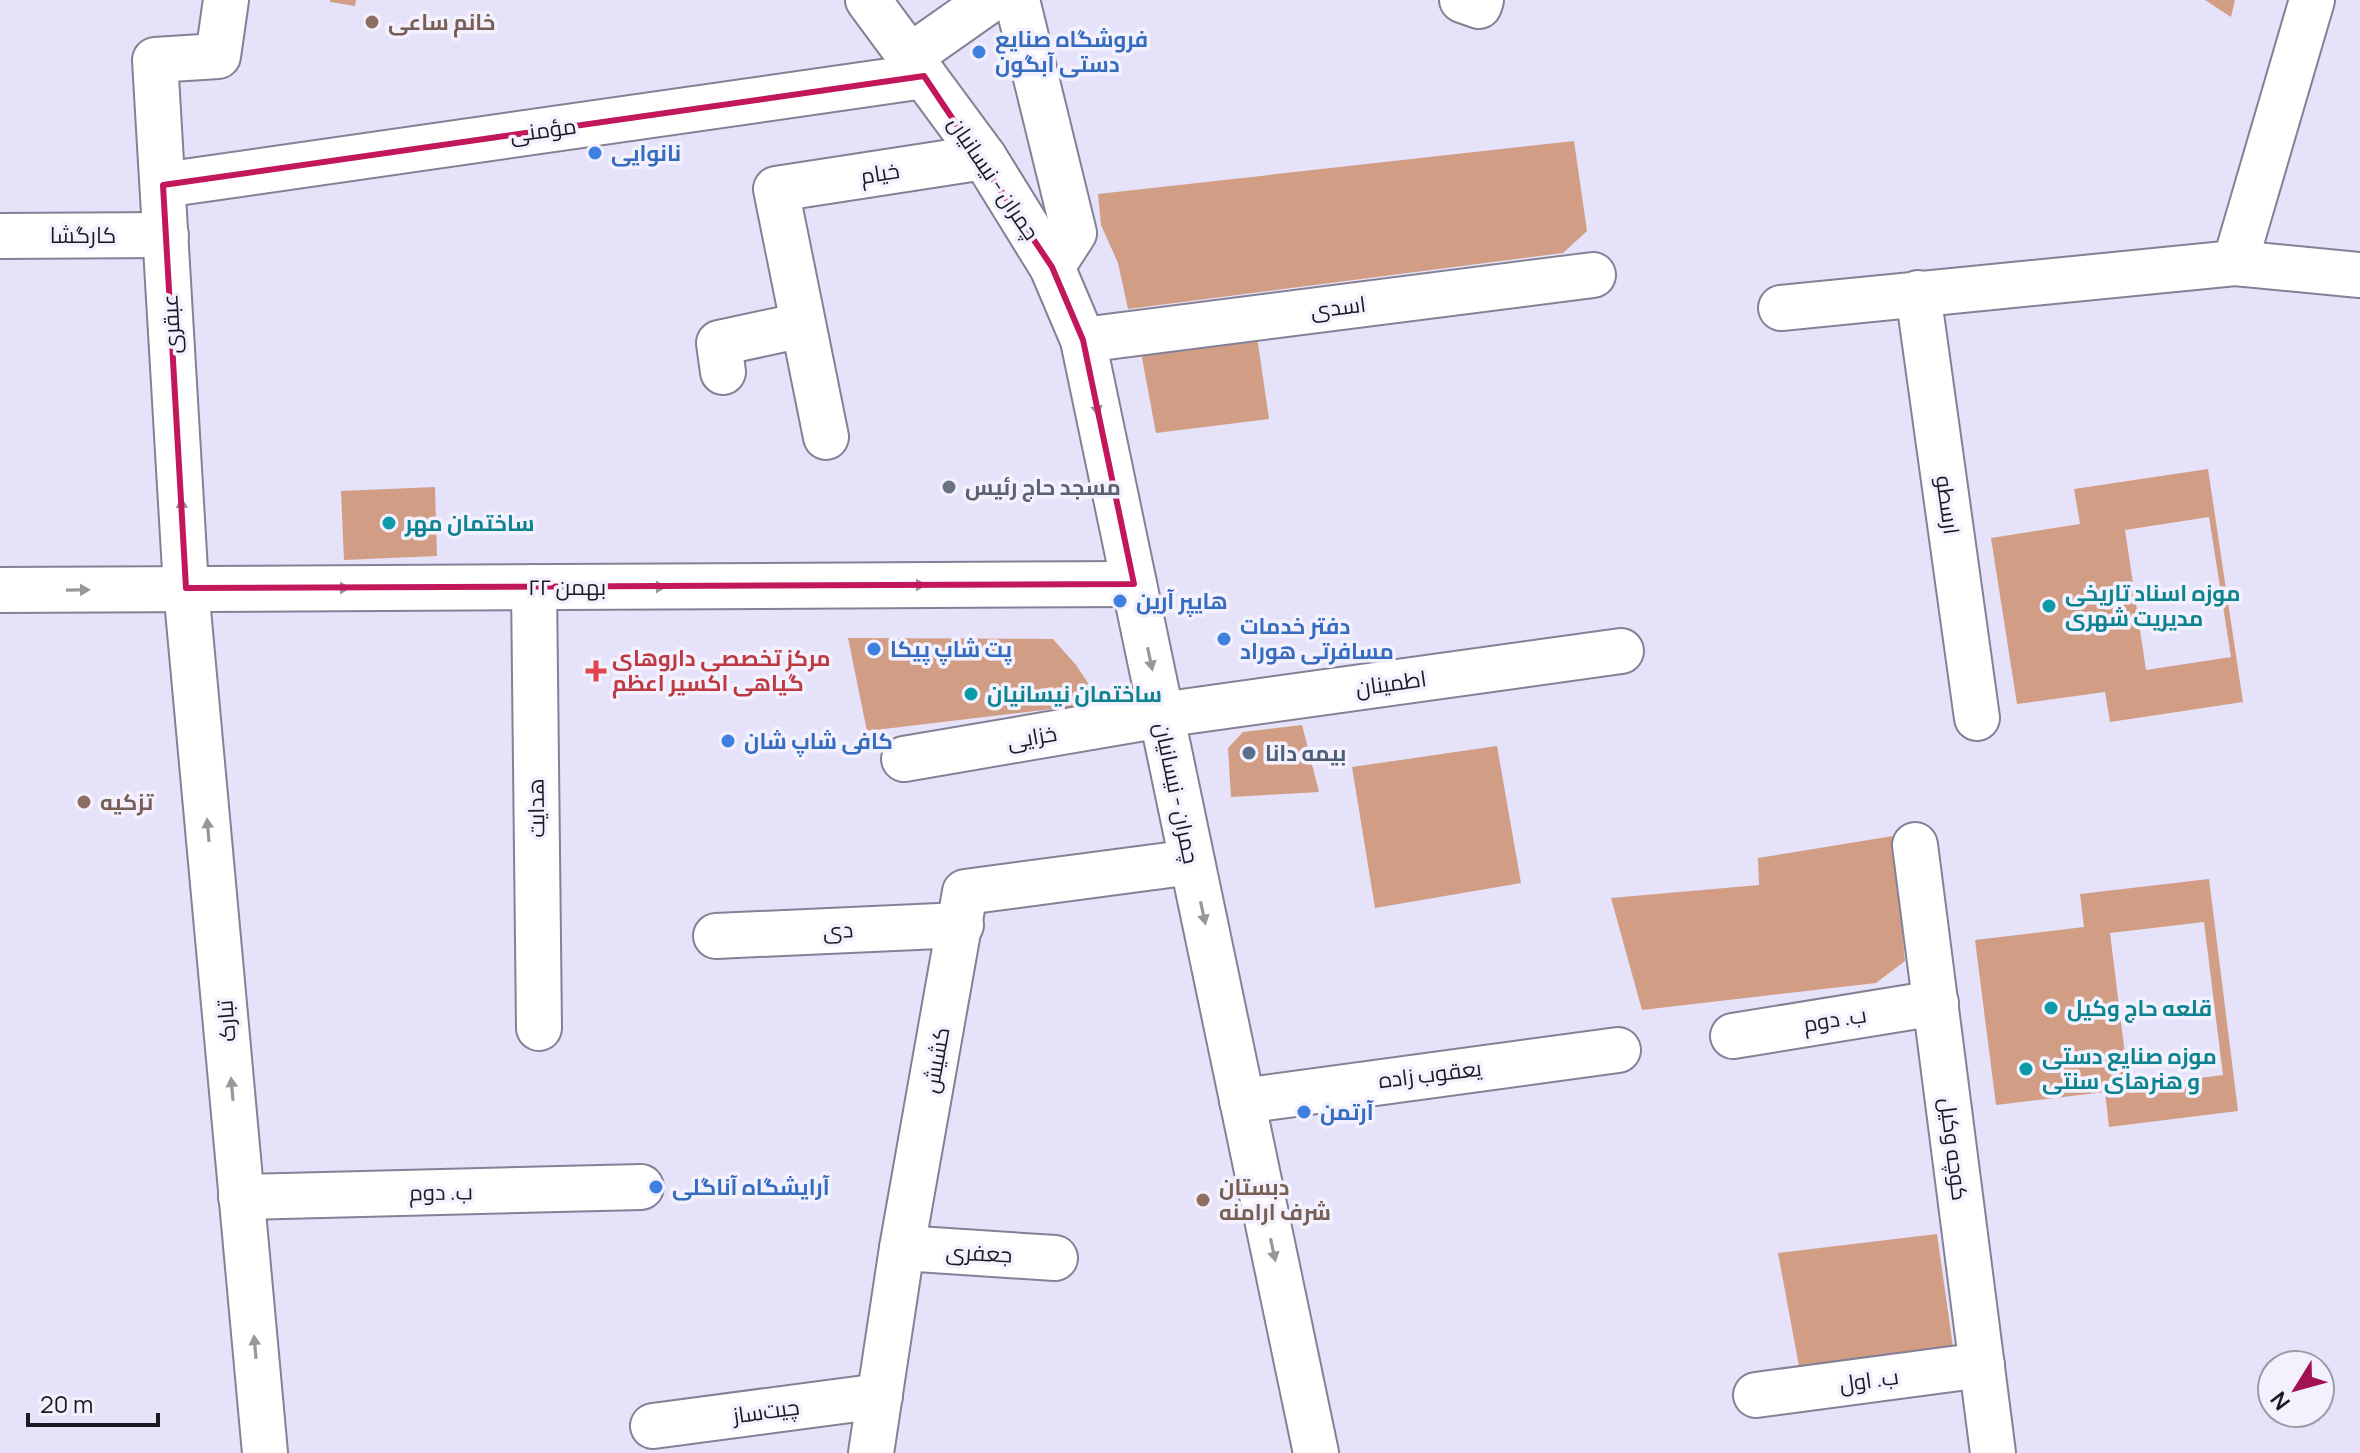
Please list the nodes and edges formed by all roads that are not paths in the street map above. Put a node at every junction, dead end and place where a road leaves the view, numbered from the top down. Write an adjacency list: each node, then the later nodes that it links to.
1 (226, 0): 10 (street, عبقری)
2 (868, 0): 8 (street, چمران - نیسانیان)
3 (990, 0): 8 (street)
4 (1017, 0): 14 (street)
5 (1462, 0): 6 (street)
6 (1481, 0)
7 (2312, 0): 13 (street)
8 (916, 66): 9 (street, چمران - نیسانیان); 10 (street, مؤمنی)
9 (984, 157): 14 (street, چمران - نیسانیان); 19 (street, خیام)
10 (163, 185): 11 (street, عبقری)
11 (166, 235): 12 (street, کارگشا); 25 (street, عبقری, one-way to 11)
12 (0, 236)
13 (2235, 263): 16 (street); 17 (street)
14 (1052, 267): 20 (street, چمران - نیسانیان)
15 (1593, 275): 20 (street, اسدی)
16 (2360, 275)
17 (1918, 293): 18 (street); 29 (street, ارسطو)
18 (1781, 308)
19 (803, 325): 21 (street); 22 (street)
20 (1083, 340): 23 (street, چمران - نیسانیان, one-way to 23)
21 (723, 372)
22 (826, 437)
23 (1134, 584): 24 (street, ۲۲ بهمن, one-way to 23); 28 (street, چمران - نیسانیان, one-way to 28)
24 (534, 587): 25 (street, ۲۲ بهمن, one-way to 24); 36 (street, هدایت)
25 (186, 588): 26 (street, ۲۲ بهمن, one-way to 25); 41 (street, تبارک, one-way to 25)
26 (0, 590)
27 (1621, 651): 28 (street, اطمینان)
28 (1161, 715): 30 (street, خزایی); 32 (street, چمران - نیسانیان)
29 (1977, 718)
30 (904, 759)
31 (1915, 845): 35 (street, کوچه وکیل)
32 (1192, 862): 33 (street, کشیش); 39 (street, چمران - نیسانیان, one-way to 39)
33 (961, 925): 34 (street, دی); 42 (street, کشیش)
34 (716, 936)
35 (1936, 1003): 37 (street, ب. دوم); 44 (street, کوچه وکیل)
36 (539, 1028)
37 (1733, 1036)
38 (1618, 1050): 39 (street, یعقوب زاده)
39 (1242, 1101): 50 (street, چمران - نیسانیان, one-way to 50)
40 (641, 1187): 41 (street, ب. دوم)
41 (241, 1197): 48 (street, تبارک, one-way to 41)
42 (902, 1248): 43 (street, جعفری); 46 (street, کشیش)
43 (1055, 1258)
44 (1982, 1365): 45 (street, ب. اول); 51 (street, کوچه وکیل)
45 (1756, 1395)
46 (880, 1396): 47 (street, چیت‌ساز); 49 (street, کشیش)
47 (653, 1426)
48 (265, 1453)
49 (871, 1453)
50 (1316, 1453)
51 (1993, 1453)

